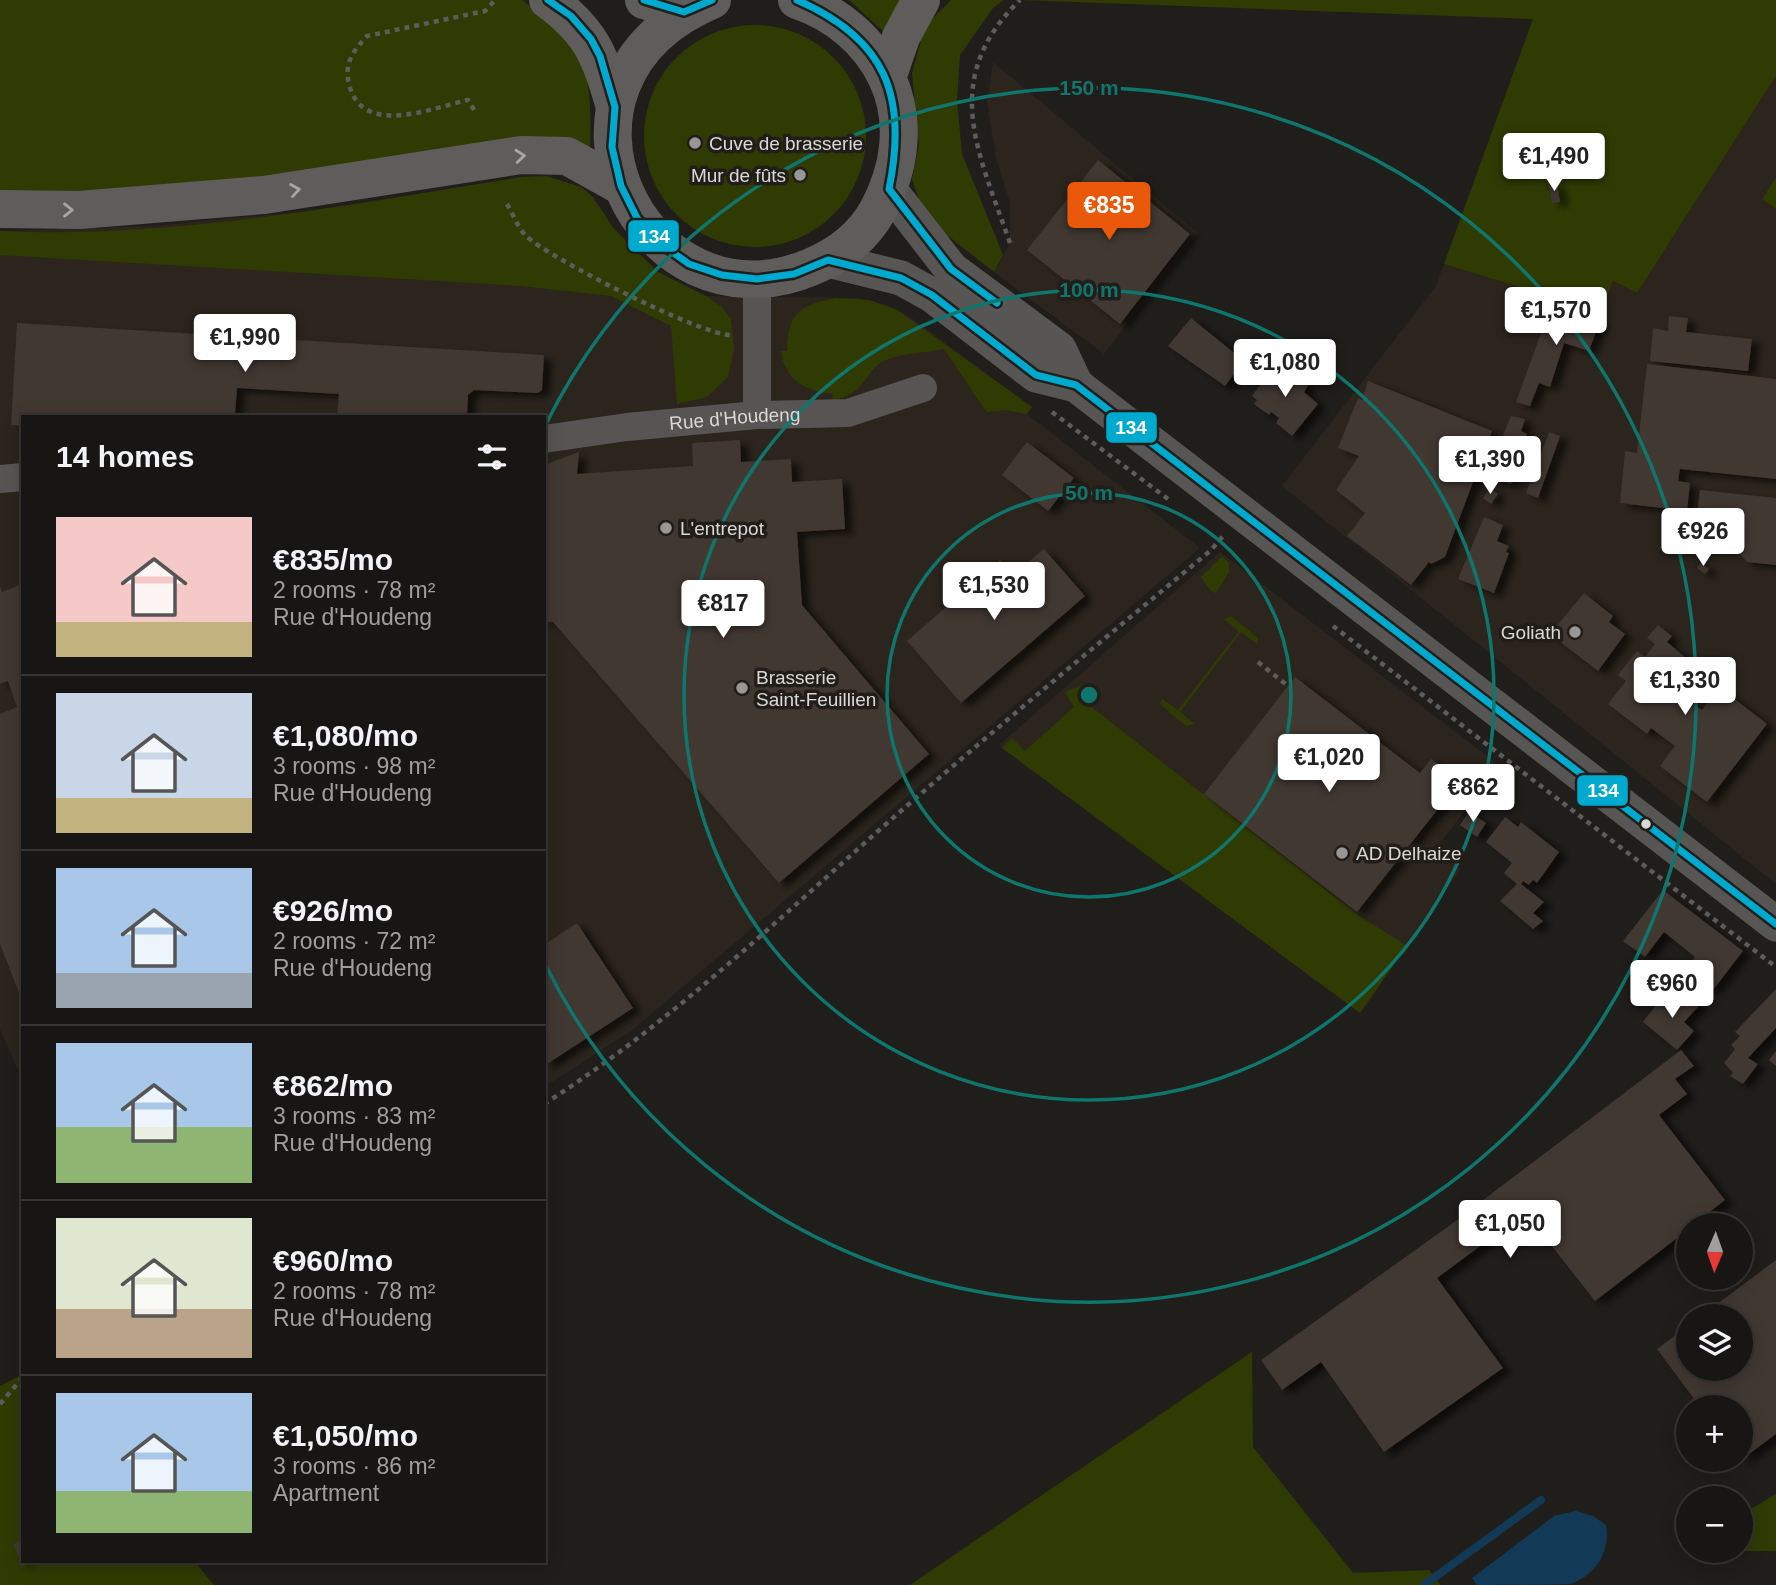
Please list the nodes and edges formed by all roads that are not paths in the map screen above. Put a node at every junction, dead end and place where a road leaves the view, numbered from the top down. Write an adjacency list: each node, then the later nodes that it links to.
1 (548, 0): 7 (highway)
2 (644, 0): 5 (highway)
3 (797, 0): 6 (highway)
4 (921, 0): 6 (highway)
5 (698, 6): 7 (highway)
6 (887, 78): 9 (highway)
7 (615, 107): 8 (highway)
8 (621, 186): 10 (highway, one-way to 8); 12 (highway)
9 (889, 189): 11 (highway); 13 (main road)
10 (0, 209)
11 (828, 260): 12 (highway); 13 (main road)
12 (757, 279): 15 (street)
13 (1076, 385): 19 (main road)
14 (923, 388): 15 (street, Rue d'Houdeng)
15 (757, 415): 16 (street, Rue d'Houdeng)
16 (546, 439)
17 (21, 477): 18 (street)
18 (0, 479)
19 (1776, 924)

